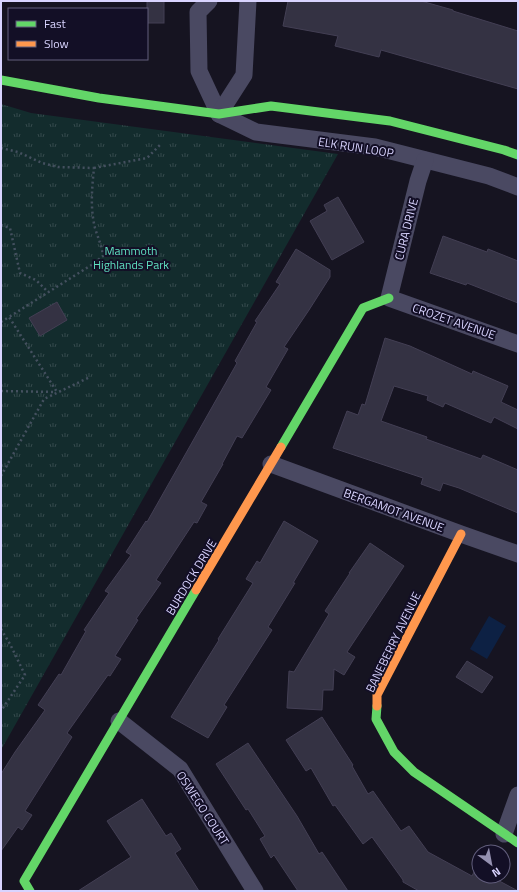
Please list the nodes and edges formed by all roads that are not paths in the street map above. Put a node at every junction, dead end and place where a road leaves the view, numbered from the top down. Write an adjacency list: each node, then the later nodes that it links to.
1 (209, 1): 4 (street)
2 (248, 1): 4 (street)
3 (1, 80): 4 (street, ELK RUN LOOP)
4 (219, 114): 5 (street, ELK RUN LOOP); 6 (street, ELK RUN LOOP)
5 (518, 155)
6 (425, 160): 7 (street, ELK RUN LOOP); 8 (street, CURA DRIVE)
7 (518, 186)
8 (389, 298): 9 (street, CROZET AVENUE); 10 (street, BURDOCK DRIVE)
9 (518, 344)
10 (271, 464): 11 (street, BERGAMOT AVENUE); 13 (street, BURDOCK DRIVE)
11 (461, 534): 12 (street, BERGAMOT AVENUE); 15 (street, BANEBERRY AVENUE)
12 (518, 554)
13 (119, 721): 16 (street, BURDOCK DRIVE); 17 (street, OSWEGO COURT)
14 (518, 795): 15 (street)
15 (511, 838)
16 (30, 891)
17 (256, 891)

